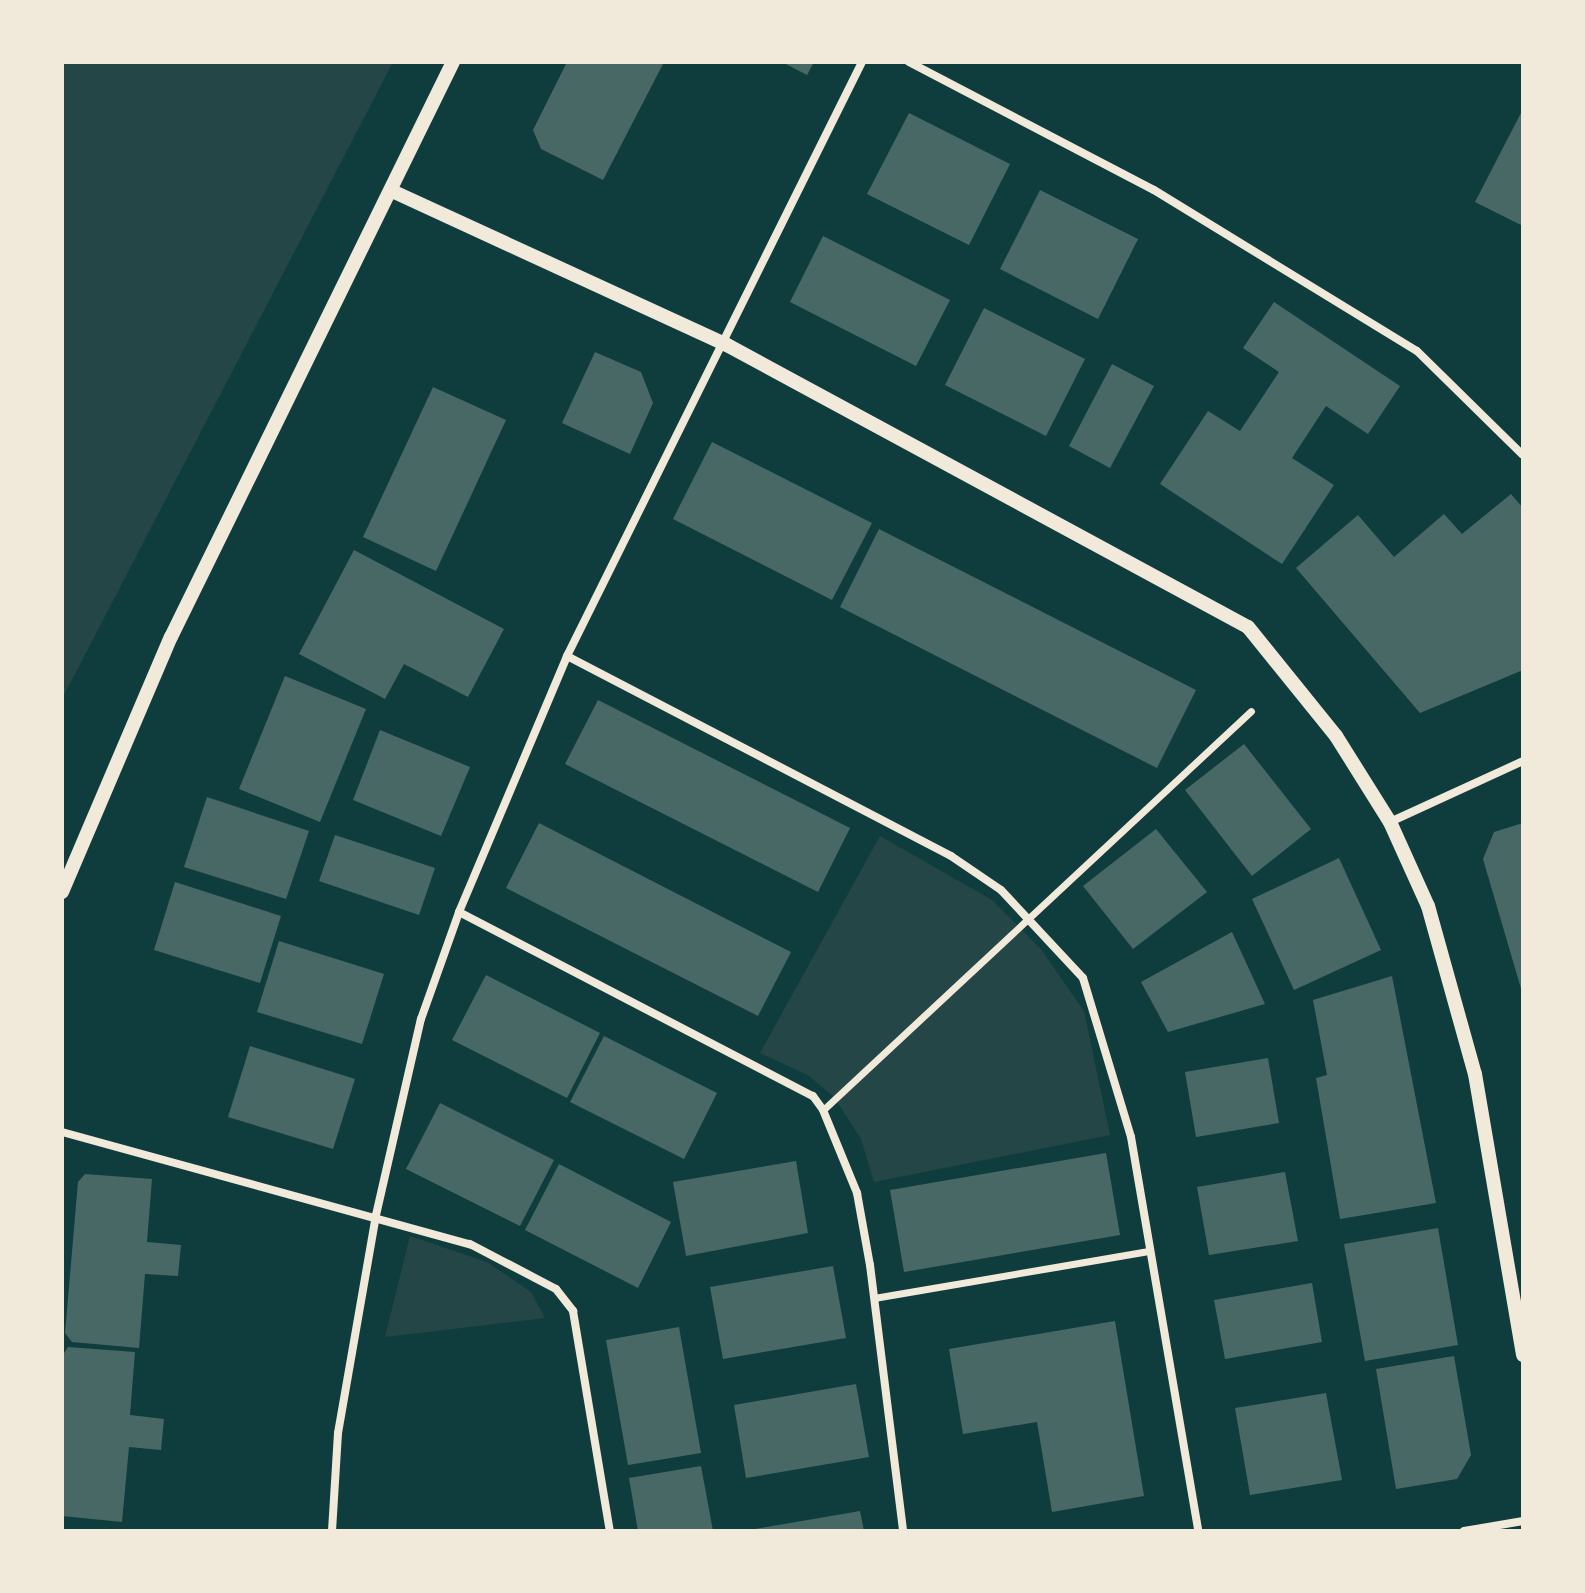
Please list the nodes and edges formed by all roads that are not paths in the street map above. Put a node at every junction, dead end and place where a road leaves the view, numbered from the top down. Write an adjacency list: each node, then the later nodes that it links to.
1 (453, 62): 4 (street)
2 (862, 62): 5 (street)
3 (909, 62): 6 (street)
4 (392, 191): 5 (street); 11 (street)
5 (727, 345): 7 (street); 10 (street)
6 (1523, 455)
7 (567, 656): 12 (street); 13 (street)
8 (1251, 711): 13 (street)
9 (1523, 761): 10 (street)
10 (1390, 822): 19 (street)
11 (62, 892)
12 (459, 912): 14 (street); 16 (street)
13 (1029, 917): 14 (street); 17 (street)
14 (823, 1110): 18 (street)
15 (62, 1132): 16 (street)
16 (376, 1215): 21 (street); 22 (street)
17 (1150, 1251): 18 (street); 24 (street)
18 (874, 1298): 23 (street)
19 (1523, 1355)
20 (1523, 1521): 25 (street)
21 (332, 1531)
22 (610, 1531)
23 (903, 1531)
24 (1198, 1531)
25 (1464, 1531)

